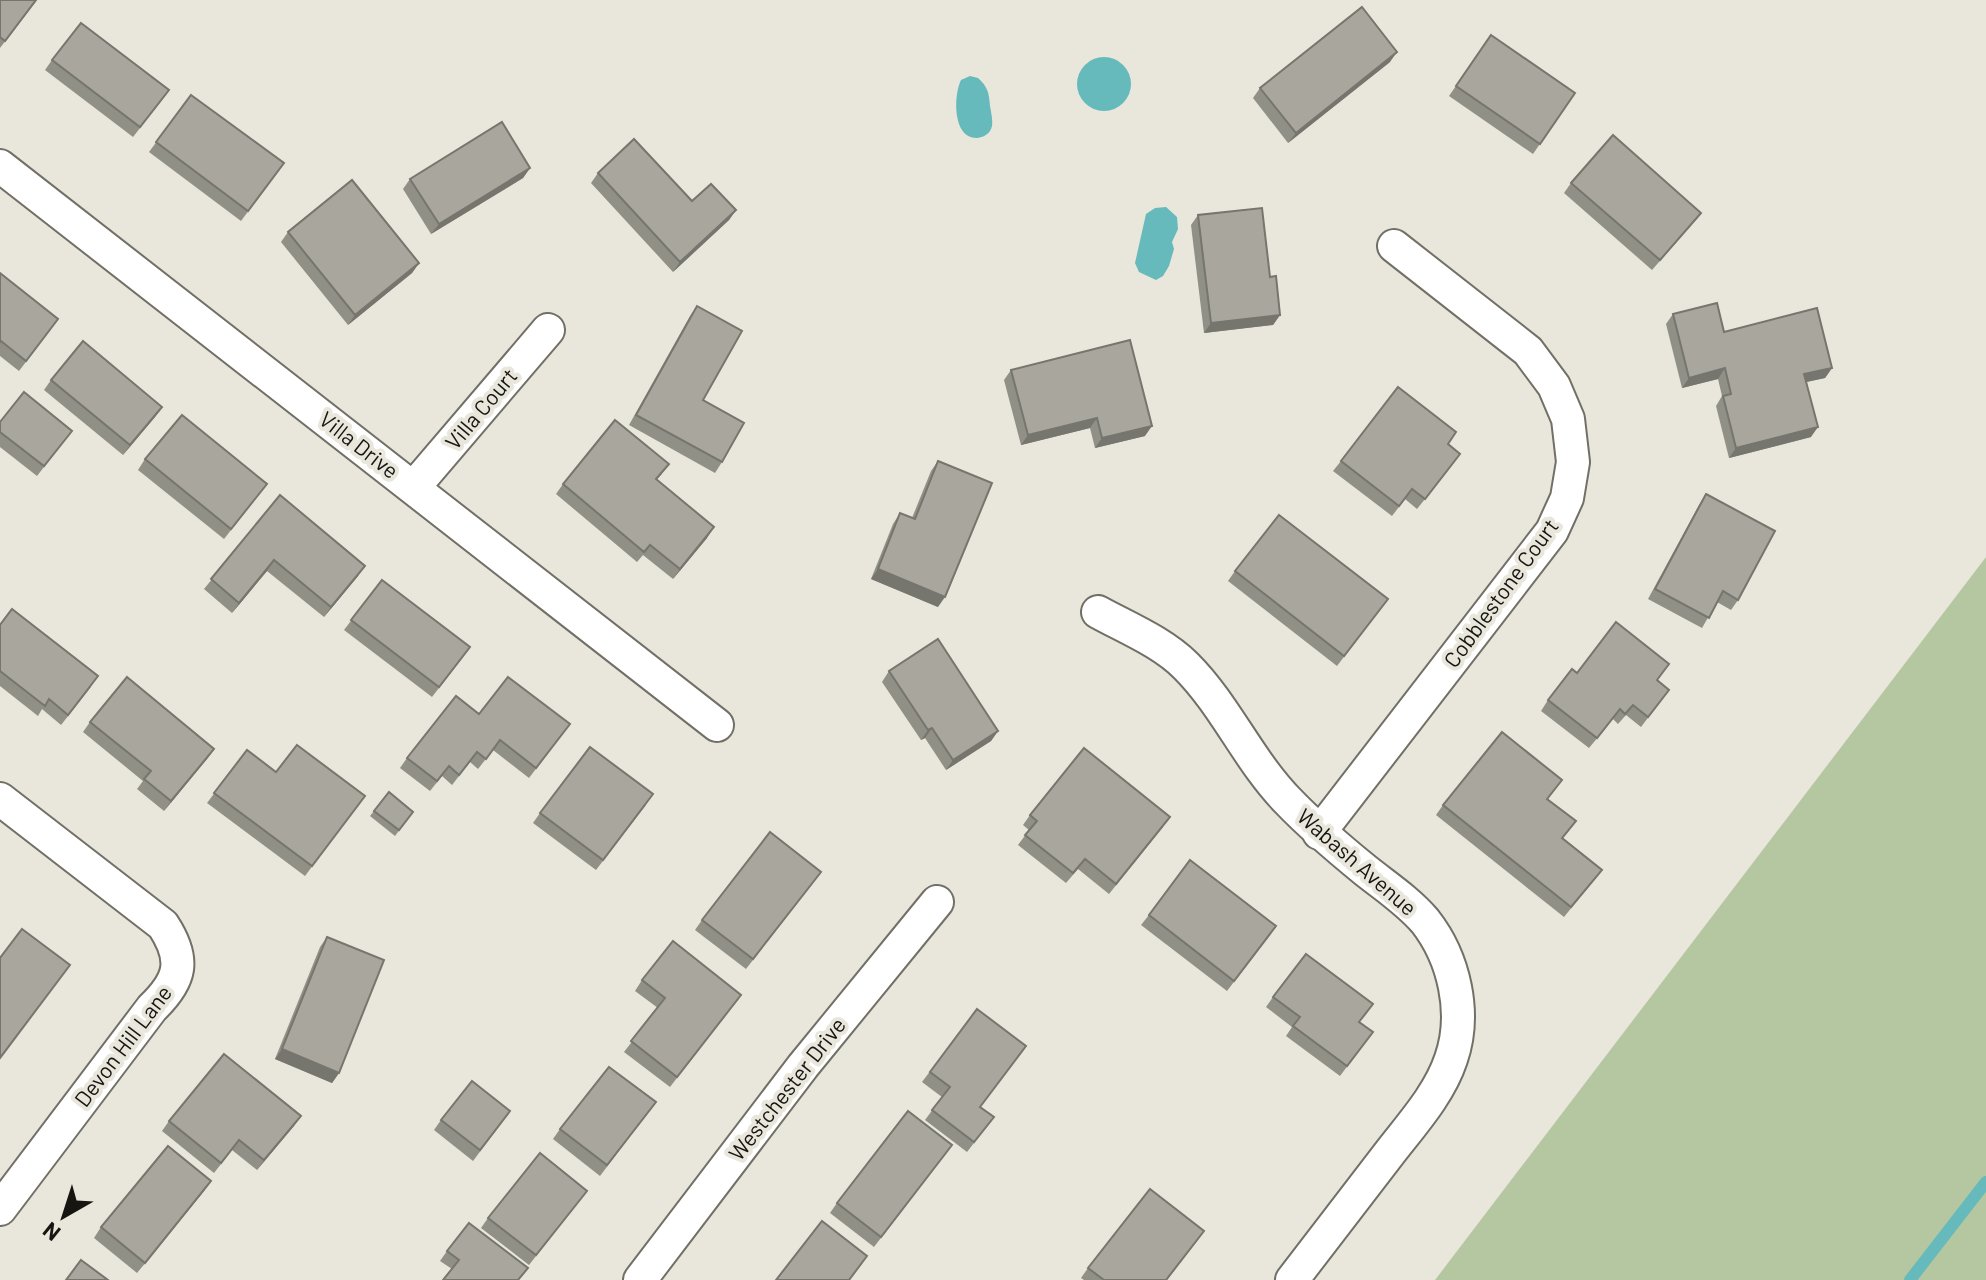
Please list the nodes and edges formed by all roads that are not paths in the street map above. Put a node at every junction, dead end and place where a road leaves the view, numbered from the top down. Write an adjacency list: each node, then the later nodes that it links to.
1 (0, 166): 4 (street, Villa Drive)
2 (1394, 246): 8 (street, Cobblestone Court)
3 (548, 330): 4 (street, Villa Court)
4 (414, 487): 6 (street, Villa Drive)
5 (1098, 612): 8 (street, Wabash Avenue)
6 (717, 725)
7 (0, 799): 10 (street, Devon Hill Lane)
8 (1319, 833): 12 (street, Wabash Avenue)
9 (937, 902): 11 (street, Westchester Drive)
10 (0, 1209)
11 (640, 1280)
12 (1292, 1280)

